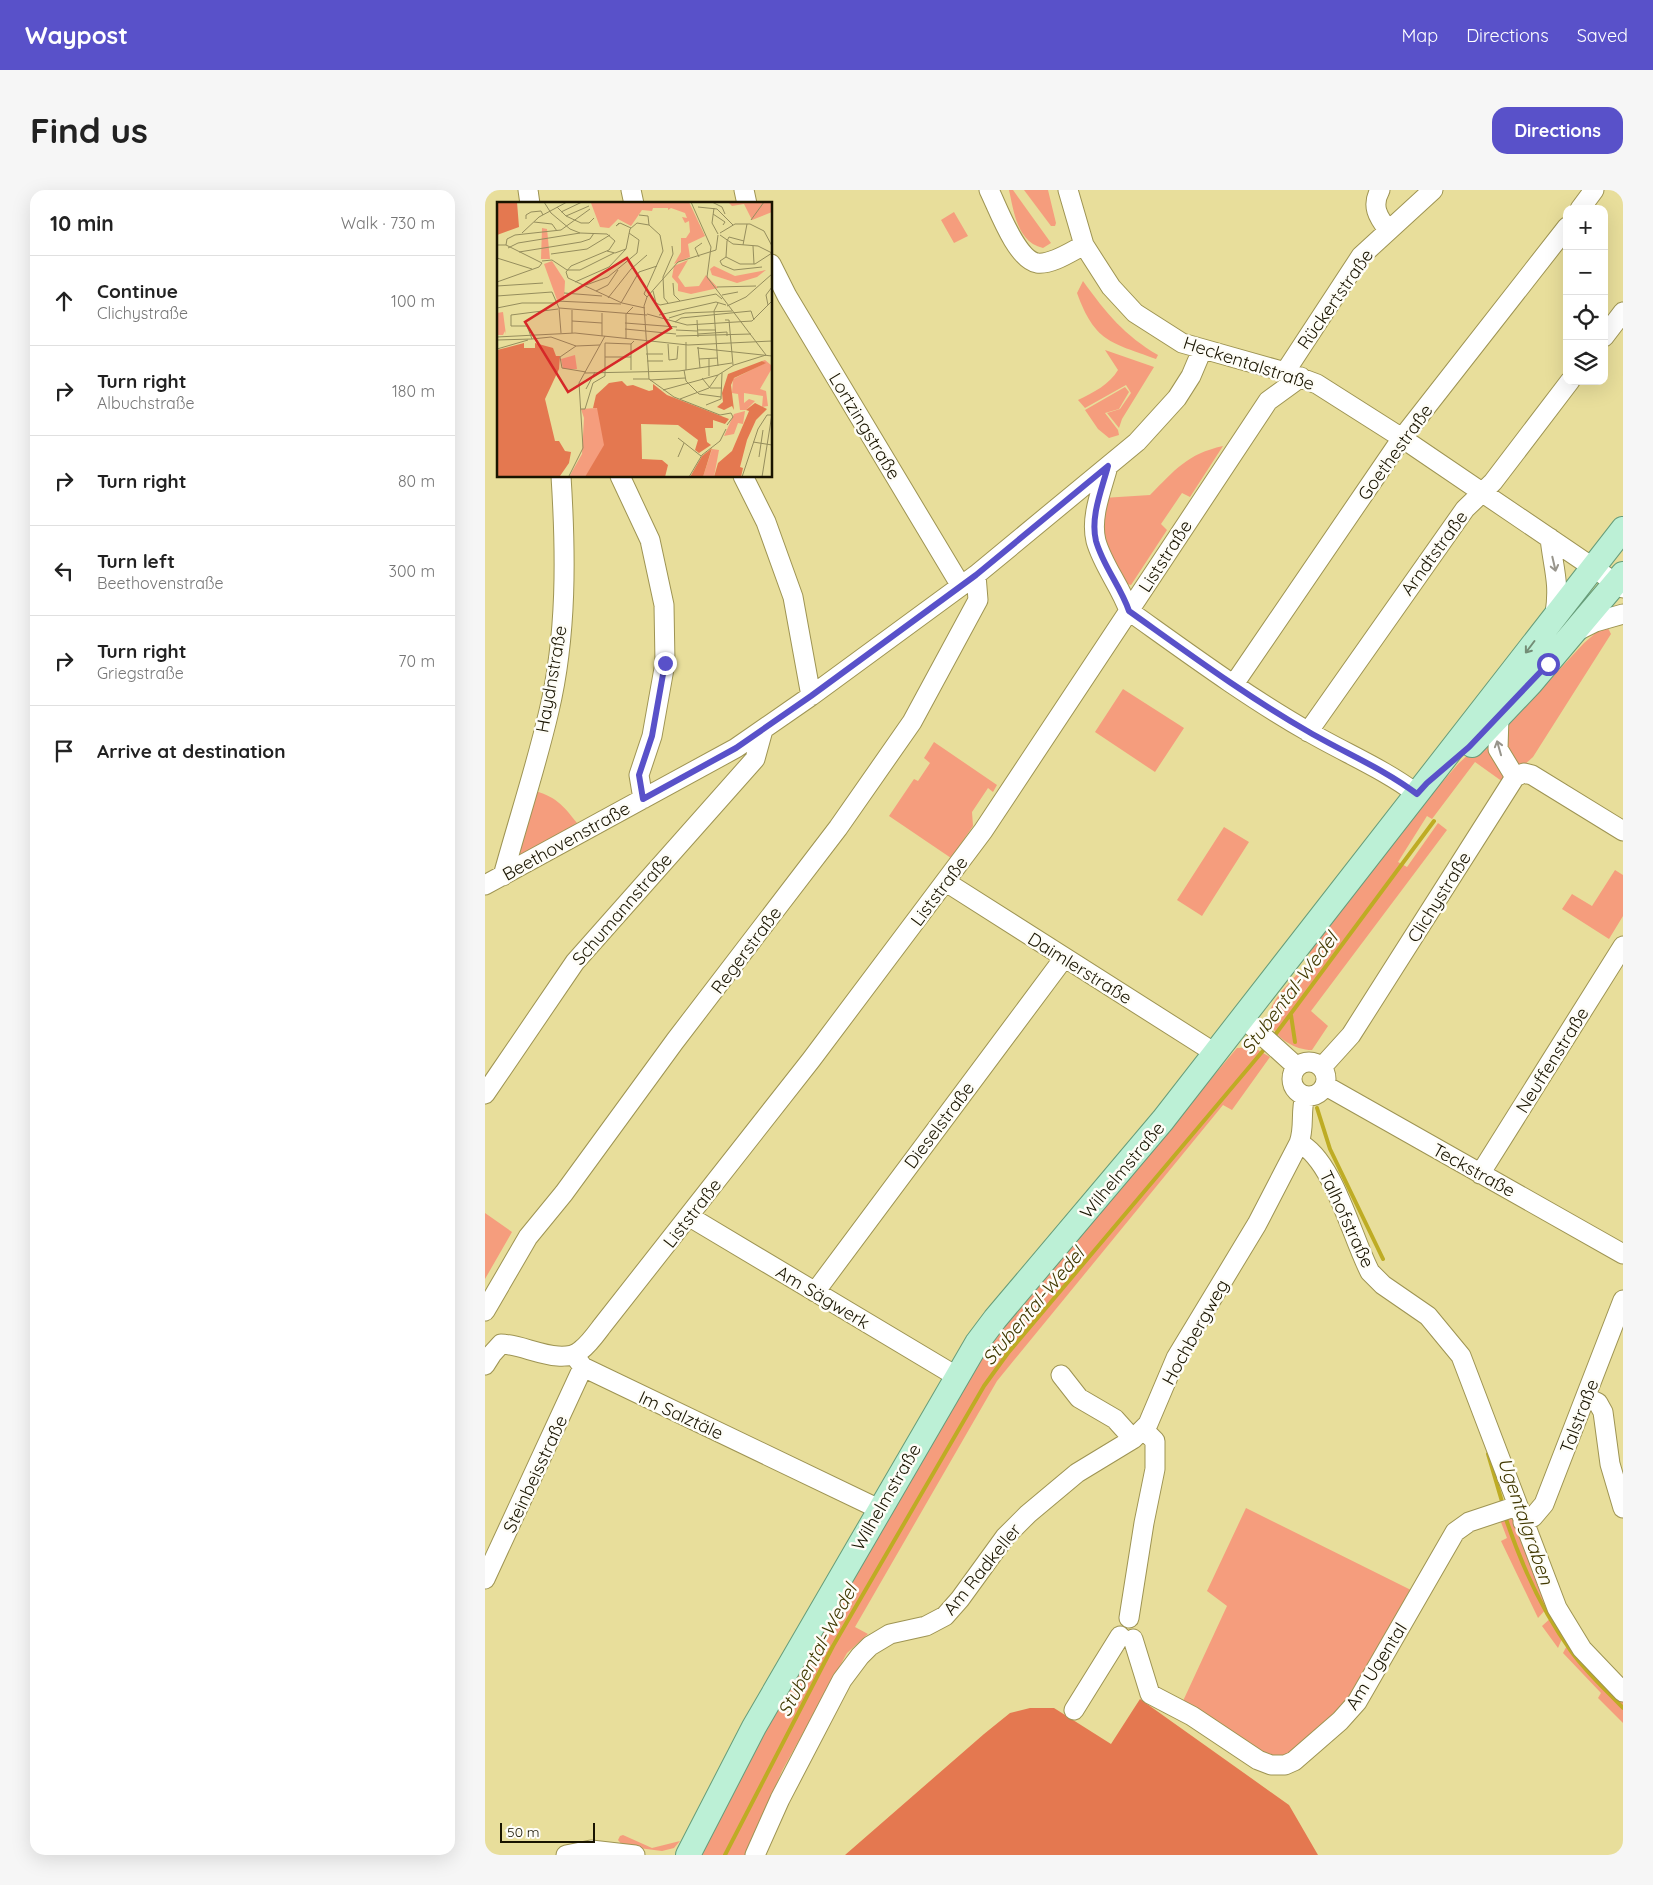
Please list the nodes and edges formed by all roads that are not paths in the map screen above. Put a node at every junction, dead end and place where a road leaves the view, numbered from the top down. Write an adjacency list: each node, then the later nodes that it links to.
1 (989, 190): 9 (street)
2 (1068, 190): 9 (street, Heckentalstraße)
3 (1380, 190): 7 (street)
4 (1433, 190): 7 (street, Rückertstraße)
5 (1594, 190): 6 (street)
6 (1583, 205)
7 (1388, 230): 15 (street, Rückertstraße)
8 (1563, 232): 18 (street, Goethestraße)
9 (1084, 245): 13 (street, Heckentalstraße)
10 (773, 268): 27 (street, Lortzingstraße)
11 (1623, 312): 12 (street)
12 (1608, 332)
13 (1202, 350): 14 (street, Heckentalstraße); 19 (street, Beethovenstraße)
14 (1255, 364): 15 (street, Heckentalstraße); 17 (street)
15 (1293, 375): 17 (street, Liststraße); 18 (street, Heckentalstraße)
16 (1567, 385): 23 (street, Arndtstraße)
17 (1268, 401): 29 (street, Liststraße)
18 (1402, 438): 23 (street, Heckentalstraße); 33 (street, Goethestraße)
19 (1108, 466): 27 (street, Beethovenstraße); 29 (street)
20 (561, 478): 42 (street, Haydnstraße)
21 (621, 478): 40 (street)
22 (744, 478): 34 (street)
23 (1484, 492): 25 (street, Heckentalstraße); 37 (street, Arndtstraße)
24 (1623, 528): 26 (main road, Wilhelmstraße)
25 (1550, 538): 26 (street, Heckentalstraße); 30 (street, one-way to 30)
26 (1592, 567): 28 (street, Heckentalstraße); 30 (main road, Wilhelmstraße)
27 (969, 580): 34 (street, Beethovenstraße); 60 (street, Regerstraße)
28 (1621, 581): 32 (main road)
29 (1129, 611): 33 (street); 43 (street, Liststraße)
30 (1555, 613): 39 (main road, Wilhelmstraße, one-way to 39)
31 (1623, 614): 32 (street)
32 (1574, 633): 35 (main road)
33 (1234, 684): 37 (street)
34 (811, 696): 36 (street, Beethovenstraße)
35 (1499, 716): 38 (street, one-way to 35); 39 (main road)
36 (763, 730): 40 (street, Beethovenstraße); 52 (street, Schumannstraße)
37 (1308, 732): 39 (street)
38 (1515, 777): 41 (street); 50 (street, Clichystraße)
39 (1422, 789): 47 (main road, Wilhelmstraße)
40 (643, 799): 42 (street, Beethovenstraße)
41 (1623, 831)
42 (503, 876): 44 (street, Beethovenstraße)
43 (946, 882): 46 (street, Daimlerstraße); 56 (street, Liststraße)
44 (485, 885)
45 (1623, 946): 55 (street, Neuffenstraße)
46 (1064, 958): 48 (street, Daimlerstraße); 58 (street, Dieselstraße)
47 (1243, 1018): 48 (main road, Wilhelmstraße); 49 (street)
48 (1215, 1053): 65 (main road, Wilhelmstraße)
49 (1297, 1067): 50 (street); 53 (street)
50 (1322, 1067): 51 (street)
51 (1326, 1086): 53 (street); 55 (street, Teckstraße)
52 (485, 1094)
53 (1305, 1096): 54 (street)
54 (1299, 1143): 67 (street, Hochbergweg); 70 (street, Talhofstraße)
55 (1480, 1174): 57 (street, Teckstraße)
56 (689, 1217): 58 (street, Am Sägwerk); 62 (street, Liststraße)
57 (1623, 1254)
58 (815, 1292): 65 (street, Am Sägwerk)
59 (1623, 1300): 66 (street, Talstraße)
60 (485, 1311)
61 (491, 1344): 62 (street, Im Salztäle); 63 (street)
62 (578, 1361): 69 (street, Im Salztäle); 71 (street, Steinbeisstraße)
63 (485, 1365)
64 (1061, 1375): 67 (street)
65 (956, 1376): 69 (main road, Wilhelmstraße)
66 (1586, 1397): 68 (street); 70 (street, Talstraße)
67 (1139, 1434): 72 (street); 78 (street, Am Radkeller)
68 (1623, 1508)
69 (879, 1509): 77 (main road, Wilhelmstraße)
70 (1511, 1512): 72 (street, Am Ugental); 73 (street, Talhofstraße)
71 (485, 1579)
72 (1126, 1638): 74 (street)
73 (1623, 1692)
74 (1075, 1710)
75 (566, 1855): 76 (street)
76 (635, 1855)
77 (688, 1855)
78 (755, 1855)

